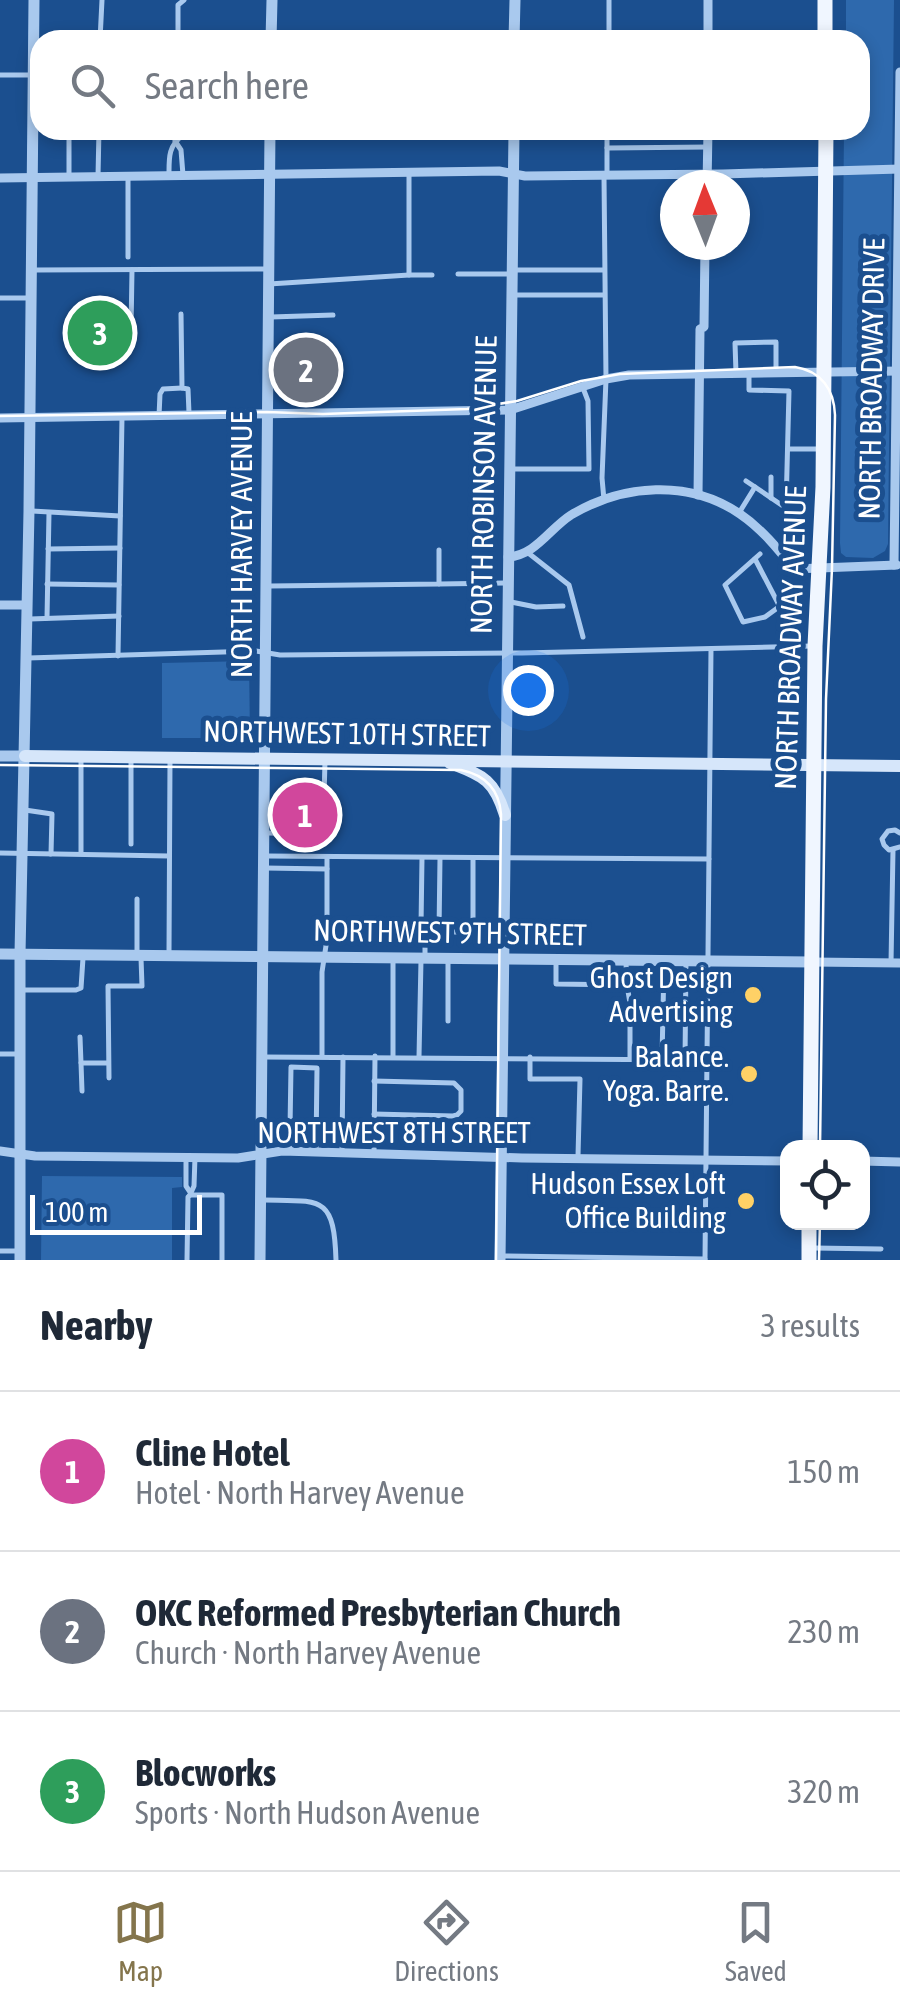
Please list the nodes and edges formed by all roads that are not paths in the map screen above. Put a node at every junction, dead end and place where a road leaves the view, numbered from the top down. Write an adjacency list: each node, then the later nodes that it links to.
1 (34, 0): 9 (street)
2 (102, 0): 10 (lane)
3 (184, 0): 11 (lane)
4 (272, 0): 12 (street)
5 (515, 0): 13 (street)
6 (609, 0): 14 (lane)
7 (708, 0): 15 (street)
8 (825, 0): 16 (main road)
9 (35, 30)
10 (100, 30)
11 (178, 30)
12 (271, 30)
13 (514, 30)
14 (608, 30)
15 (708, 30)
16 (825, 30)
17 (900, 72): 31 (street, NORTH BROADWAY DRIVE)
18 (0, 75): 19 (lane)
19 (30, 78)
20 (34, 140): 43 (street)
21 (69, 140): 44 (lane)
22 (98, 140): 40 (lane)
23 (270, 140): 36 (street, NORTH HARVEY AVENUE)
24 (514, 140): 35 (street, NORTH ROBINSON AVENUE)
25 (608, 140): 30 (lane)
26 (708, 140): 29 (street)
27 (826, 140): 33 (main road, NORTH BROADWAY AVENUE)
28 (175, 141): 38 (lane); 39 (lane)
29 (708, 147): 30 (lane); 32 (street)
30 (608, 148): 37 (lane)
31 (900, 169): 33 (street); 66 (street, NORTH BROADWAY DRIVE)
32 (707, 170)
33 (826, 170): 42 (street); 67 (main road, NORTH BROADWAY AVENUE)
34 (409, 172): 35 (street); 36 (street); 55 (lane)
35 (513, 173): 37 (street); 53 (street, NORTH ROBINSON AVENUE)
36 (270, 174): 39 (street); 49 (street, NORTH HARVEY AVENUE)
37 (606, 174): 45 (street); 52 (lane)
38 (168, 175): 39 (street); 41 (street)
39 (182, 175)
40 (98, 176): 41 (street); 44 (street)
41 (128, 176): 47 (lane)
42 (750, 176)
43 (33, 177): 44 (street); 46 (street); 50 (street)
44 (69, 177)
45 (660, 177)
46 (0, 178)
47 (128, 257)
48 (704, 260): 70 (street)
49 (269, 269): 51 (lane); 57 (street, NORTH HARVEY AVENUE)
50 (32, 270): 51 (lane); 61 (street)
51 (132, 270): 65 (lane)
52 (605, 270): 53 (lane); 59 (lane)
53 (512, 272): 54 (lane); 58 (street, NORTH ROBINSON AVENUE)
54 (458, 274)
55 (409, 275): 56 (lane); 57 (lane)
56 (432, 275)
57 (269, 284): 64 (street, NORTH HARVEY AVENUE)
58 (512, 295): 59 (lane); 75 (street, NORTH ROBINSON AVENUE)
59 (605, 295): 72 (lane)
60 (0, 298): 61 (lane)
61 (31, 298): 81 (street)
62 (181, 314): 74 (lane)
63 (333, 315): 64 (lane)
64 (268, 316): 76 (street, NORTH HARVEY AVENUE)
65 (131, 330)
66 (898, 371): 67 (street); 102 (street, NORTH BROADWAY DRIVE)
67 (824, 372): 69 (street); 83 (main road, NORTH BROADWAY AVENUE)
68 (749, 373): 69 (street); 71 (street); 82 (lane)
69 (776, 373): 71 (lane)
70 (700, 374): 71 (street); 72 (street); 90 (street)
71 (736, 374)
72 (606, 380): 73 (street); 86 (lane)
73 (583, 387): 75 (street); 84 (lane)
74 (182, 388): 77 (lane); 78 (lane)
75 (510, 410): 76 (street); 85 (street, NORTH ROBINSON AVENUE)
76 (267, 415): 78 (street); 108 (street, NORTH HARVEY AVENUE)
77 (159, 416): 78 (street); 79 (street)
78 (189, 416)
79 (122, 417): 81 (street); 96 (lane)
80 (0, 418): 81 (street)
81 (30, 418): 93 (street)
82 (788, 449): 83 (lane); 91 (lane)
83 (824, 449): 103 (main road, NORTH BROADWAY AVENUE)
84 (589, 469): 85 (lane); 86 (lane)
85 (510, 470): 101 (street, NORTH ROBINSON AVENUE)
86 (602, 478): 92 (lane)
87 (771, 478): 91 (lane)
88 (746, 480): 89 (lane)
89 (755, 488): 91 (lane); 95 (lane)
90 (698, 495): 92 (street); 95 (street)
91 (771, 498)
92 (604, 500): 100 (street)
93 (30, 511): 94 (lane); 112 (street)
94 (49, 513): 96 (lane); 98 (lane)
95 (739, 513): 103 (street)
96 (120, 516): 97 (lane)
97 (120, 548): 98 (lane); 107 (lane)
98 (48, 549): 105 (lane)
99 (439, 550): 106 (lane)
100 (528, 552): 101 (street); 118 (lane)
101 (508, 557): 104 (street, NORTH ROBINSON AVENUE)
102 (897, 565): 103 (street)
103 (819, 568): 120 (main road, NORTH BROADWAY AVENUE)
104 (508, 583): 106 (lane); 109 (street, NORTH ROBINSON AVENUE)
105 (47, 584): 107 (lane); 116 (lane)
106 (440, 584): 108 (lane)
107 (119, 585): 115 (lane)
108 (266, 586): 123 (street, NORTH HARVEY AVENUE)
109 (508, 601): 113 (lane); 124 (street, NORTH ROBINSON AVENUE)
110 (787, 601): 114 (lane)
111 (0, 605): 112 (street)
112 (27, 605): 117 (street)
113 (563, 606)
114 (780, 607): 114 (lane)
115 (118, 616): 116 (lane); 125 (lane)
116 (47, 618): 117 (lane)
117 (27, 619): 126 (street)
118 (583, 637)
119 (655, 640): 122 (lane)
120 (814, 646): 121 (lane); 137 (main road, NORTH BROADWAY AVENUE)
121 (711, 649): 122 (lane); 136 (lane)
122 (656, 650): 124 (lane)
123 (266, 652): 124 (lane); 125 (lane); 132 (street, NORTH HARVEY AVENUE)
124 (507, 652): 135 (street, NORTH ROBINSON AVENUE)
125 (118, 656): 126 (lane)
126 (27, 658): 128 (street)
127 (0, 756): 128 (street, NORTHWEST 10TH STREET)
128 (25, 756): 129 (main road, NORTHWEST 10TH STREET); 139 (street)
129 (80, 756): 130 (main road, NORTHWEST 10TH STREET); 148 (lane)
130 (131, 756): 131 (main road, NORTHWEST 10TH STREET); 143 (lane)
131 (170, 757): 132 (main road, NORTHWEST 10TH STREET); 149 (lane)
132 (265, 758): 133 (main road, NORTHWEST 10TH STREET); 141 (street, NORTH HARVEY AVENUE)
133 (325, 758): 134 (main road, NORTHWEST 10TH STREET); 141 (lane)
134 (443, 760): 135 (main road, NORTHWEST 10TH STREET); 140 (main road)
135 (506, 761): 136 (main road, NORTHWEST 10TH STREET); 140 (street, NORTH ROBINSON AVENUE)
136 (709, 762): 137 (main road, NORTHWEST 10TH STREET); 155 (lane)
137 (814, 765): 138 (main road, NORTHWEST 10TH STREET); 177 (main road, NORTH BROADWAY AVENUE)
138 (900, 766)
139 (23, 810): 146 (street); 147 (lane)
140 (505, 815): 154 (street, NORTH ROBINSON AVENUE)
141 (264, 833): 156 (street, NORTH HARVEY AVENUE)
142 (900, 833): 144 (lane)
143 (131, 844)
144 (896, 849): 178 (lane)
145 (0, 853): 146 (lane)
146 (22, 853): 147 (lane); 162 (street)
147 (51, 854): 148 (lane)
148 (80, 854): 149 (lane)
149 (169, 856): 165 (lane)
150 (327, 857): 151 (lane); 156 (lane); 157 (lane)
151 (422, 858): 152 (lane); 159 (lane)
152 (440, 858): 153 (lane); 160 (lane)
153 (473, 858): 154 (lane); 160 (lane)
154 (504, 859): 155 (lane); 171 (street, NORTH ROBINSON AVENUE)
155 (708, 859): 176 (lane)
156 (264, 862): 157 (lane); 166 (street, NORTH HARVEY AVENUE)
157 (327, 868): 167 (lane)
158 (136, 898): 164 (lane)
159 (425, 932): 160 (lane); 169 (lane)
160 (440, 932)
161 (0, 954): 162 (street, NORTHWEST 9TH STREET)
162 (20, 954): 163 (street, NORTHWEST 9TH STREET); 180 (street)
163 (83, 954): 164 (street, NORTHWEST 9TH STREET); 180 (lane)
164 (139, 955): 165 (street, NORTHWEST 9TH STREET); 197 (lane)
165 (169, 955): 166 (street, NORTHWEST 9TH STREET)
166 (263, 956): 167 (street, NORTHWEST 9TH STREET); 189 (street, NORTH HARVEY AVENUE)
167 (325, 957): 168 (street, NORTHWEST 9TH STREET); 185 (lane)
168 (393, 957): 169 (street, NORTHWEST 9TH STREET); 188 (lane)
169 (423, 958): 170 (street, NORTHWEST 9TH STREET); 190 (lane)
170 (448, 958): 171 (street, NORTHWEST 9TH STREET); 181 (lane)
171 (504, 959): 172 (street, NORTHWEST 9TH STREET); 191 (street, NORTH ROBINSON AVENUE)
172 (556, 960): 173 (street, NORTHWEST 9TH STREET); 179 (lane)
173 (626, 960): 174 (street, NORTHWEST 9TH STREET); 179 (lane)
174 (665, 960): 175 (street, NORTHWEST 9TH STREET); 194 (lane)
175 (686, 960): 176 (street, NORTHWEST 9TH STREET); 195 (lane)
176 (708, 961): 177 (street, NORTHWEST 9TH STREET); 196 (lane)
177 (812, 962): 178 (street, NORTHWEST 9TH STREET); 205 (main road, NORTH BROADWAY AVENUE)
178 (896, 963)
179 (626, 984): 193 (lane)
180 (20, 990): 184 (street)
181 (448, 1021)
182 (80, 1037): 198 (lane)
183 (0, 1054): 184 (lane)
184 (19, 1054): 209 (street)
185 (322, 1056): 186 (lane); 189 (lane)
186 (343, 1056): 187 (lane); 211 (lane)
187 (374, 1056): 188 (lane); 200 (lane)
188 (392, 1056): 190 (lane)
189 (262, 1057): 210 (street, NORTH HARVEY AVENUE)
190 (419, 1057): 191 (lane)
191 (503, 1057): 192 (lane); 214 (street, NORTH ROBINSON AVENUE)
192 (530, 1057): 193 (lane); 215 (lane)
193 (630, 1059): 194 (lane)
194 (662, 1059): 195 (lane)
195 (685, 1060): 196 (lane)
196 (706, 1060): 216 (lane)
197 (108, 1063): 198 (lane); 199 (lane)
198 (81, 1064): 201 (lane)
199 (109, 1078)
200 (374, 1081): 202 (lane); 202 (lane)
201 (82, 1091)
202 (374, 1114): 212 (lane)
203 (290, 1128): 204 (lane); 204 (lane); 207 (lane)
204 (316, 1132): 208 (lane)
205 (810, 1140)
206 (0, 1151): 209 (street, NORTHWEST 8TH STREET)
207 (290, 1152): 208 (street, NORTHWEST 8TH STREET); 210 (street, NORTHWEST 8TH STREET)
208 (316, 1153): 211 (street, NORTHWEST 8TH STREET)
209 (20, 1154): 213 (street, NORTHWEST 8TH STREET); 225 (street)
210 (261, 1154): 213 (street, NORTHWEST 8TH STREET); 221 (street, NORTH HARVEY AVENUE)
211 (342, 1154): 212 (street, NORTHWEST 8TH STREET)
212 (374, 1154): 214 (street, NORTHWEST 8TH STREET)
213 (190, 1157): 220 (lane)
214 (501, 1157): 215 (street, NORTHWEST 8TH STREET); 226 (street, NORTH ROBINSON AVENUE)
215 (578, 1159): 216 (street, NORTHWEST 8TH STREET)
216 (705, 1160): 217 (street, NORTHWEST 8TH STREET); 231 (lane)
217 (780, 1161)
218 (870, 1162): 219 (street)
219 (900, 1162)
220 (190, 1193): 227 (lane); 228 (lane)
221 (260, 1200): 229 (street, NORTH HARVEY AVENUE); 230 (lane)
222 (881, 1249): 224 (lane)
223 (0, 1250): 225 (lane)
224 (809, 1254)
225 (20, 1255)
226 (500, 1258): 231 (lane)
227 (188, 1260)
228 (222, 1260)
229 (260, 1260)
230 (336, 1260)
231 (704, 1260)

